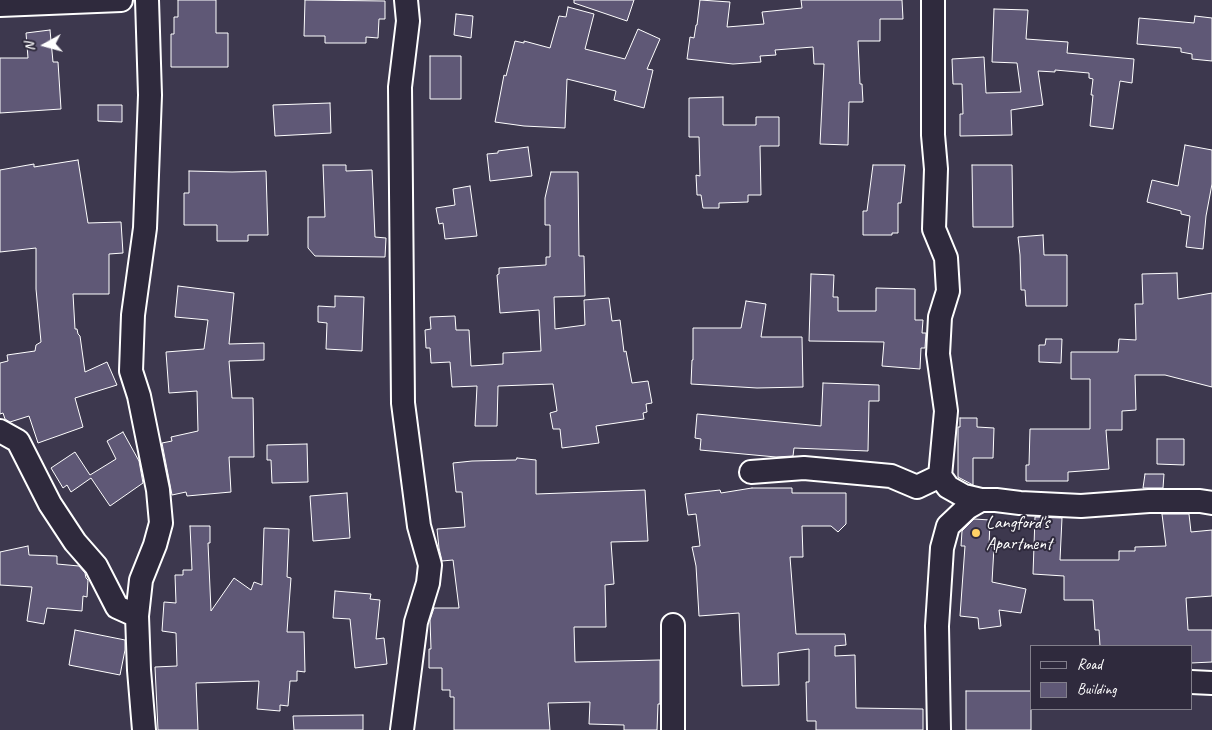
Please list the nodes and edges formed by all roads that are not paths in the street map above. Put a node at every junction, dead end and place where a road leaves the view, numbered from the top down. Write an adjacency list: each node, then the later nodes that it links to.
1 (121, 0): 5 (street)
2 (147, 0): 11 (street)
3 (406, 0): 16 (street)
4 (933, 0): 8 (street)
5 (0, 5)
6 (0, 432): 11 (street)
7 (750, 472): 8 (street)
8 (940, 476): 9 (street)
9 (981, 500): 10 (street); 18 (street)
10 (1212, 503)
11 (137, 616): 15 (street)
12 (673, 625): 17 (street)
13 (1192, 682): 14 (street)
14 (1212, 683)
15 (144, 730)
16 (402, 730)
17 (674, 730)
18 (939, 730)

